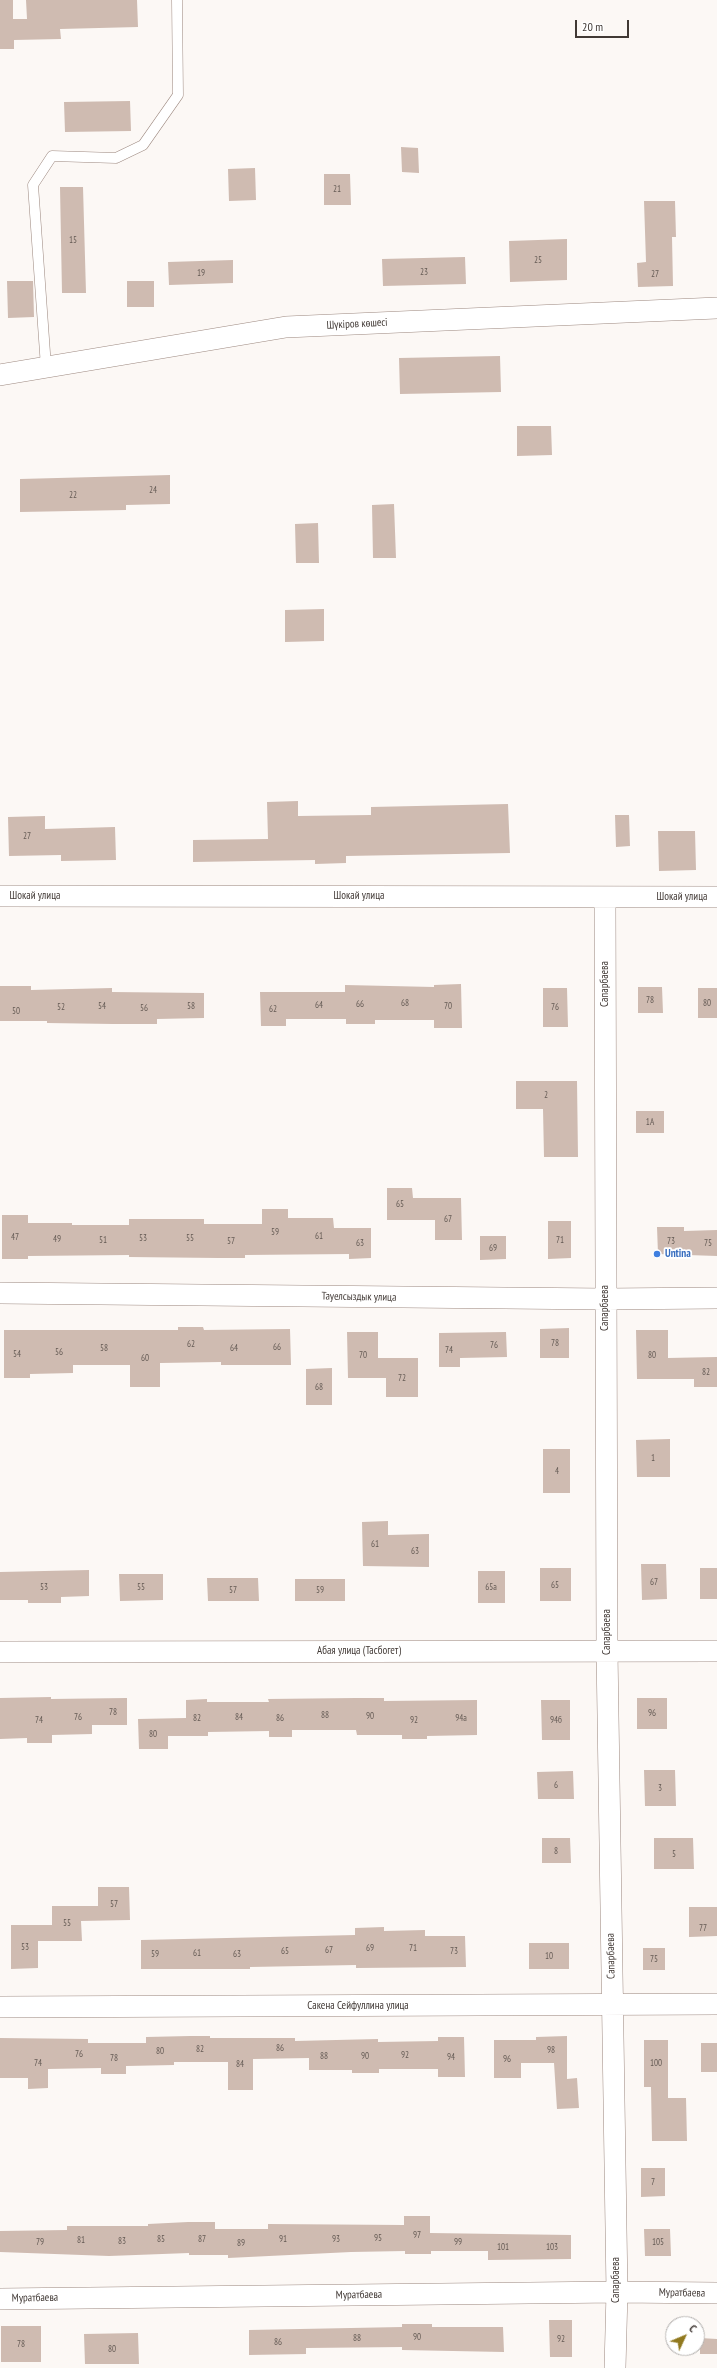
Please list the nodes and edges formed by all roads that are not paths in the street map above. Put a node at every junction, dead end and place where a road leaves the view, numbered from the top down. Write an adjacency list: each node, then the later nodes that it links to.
1 (177, 0): 3 (lane)
2 (717, 308): 3 (street, Шүкіров көшесі)
3 (46, 367): 4 (street, Шүкіров көшесі)
4 (0, 374)
5 (0, 896): 6 (street, Шокай улица)
6 (605, 896): 7 (street, Шокай улица); 10 (street, Сапарбаева)
7 (717, 897)
8 (0, 1293): 10 (street, Тауелсыздык улица)
9 (717, 1298): 10 (street, Тауелсыздык улица)
10 (605, 1299): 11 (street, Сапарбаева)
11 (607, 1651): 12 (street, Абая улица (Тасбогет)); 13 (street, Абая улица (Тасбогет)); 14 (street, Сапарбаева)
12 (717, 1651)
13 (0, 1652)
14 (612, 2004): 15 (street, Сакена Сейфуллина улица); 16 (street, Сакена Сейфуллина улица); 17 (street, Сапарбаева)
15 (717, 2004)
16 (0, 2007)
17 (617, 2292): 18 (street, Муратбаева); 19 (street, Муратбаева); 20 (street, Сапарбаева)
18 (717, 2293)
19 (0, 2299)
20 (615, 2368)

